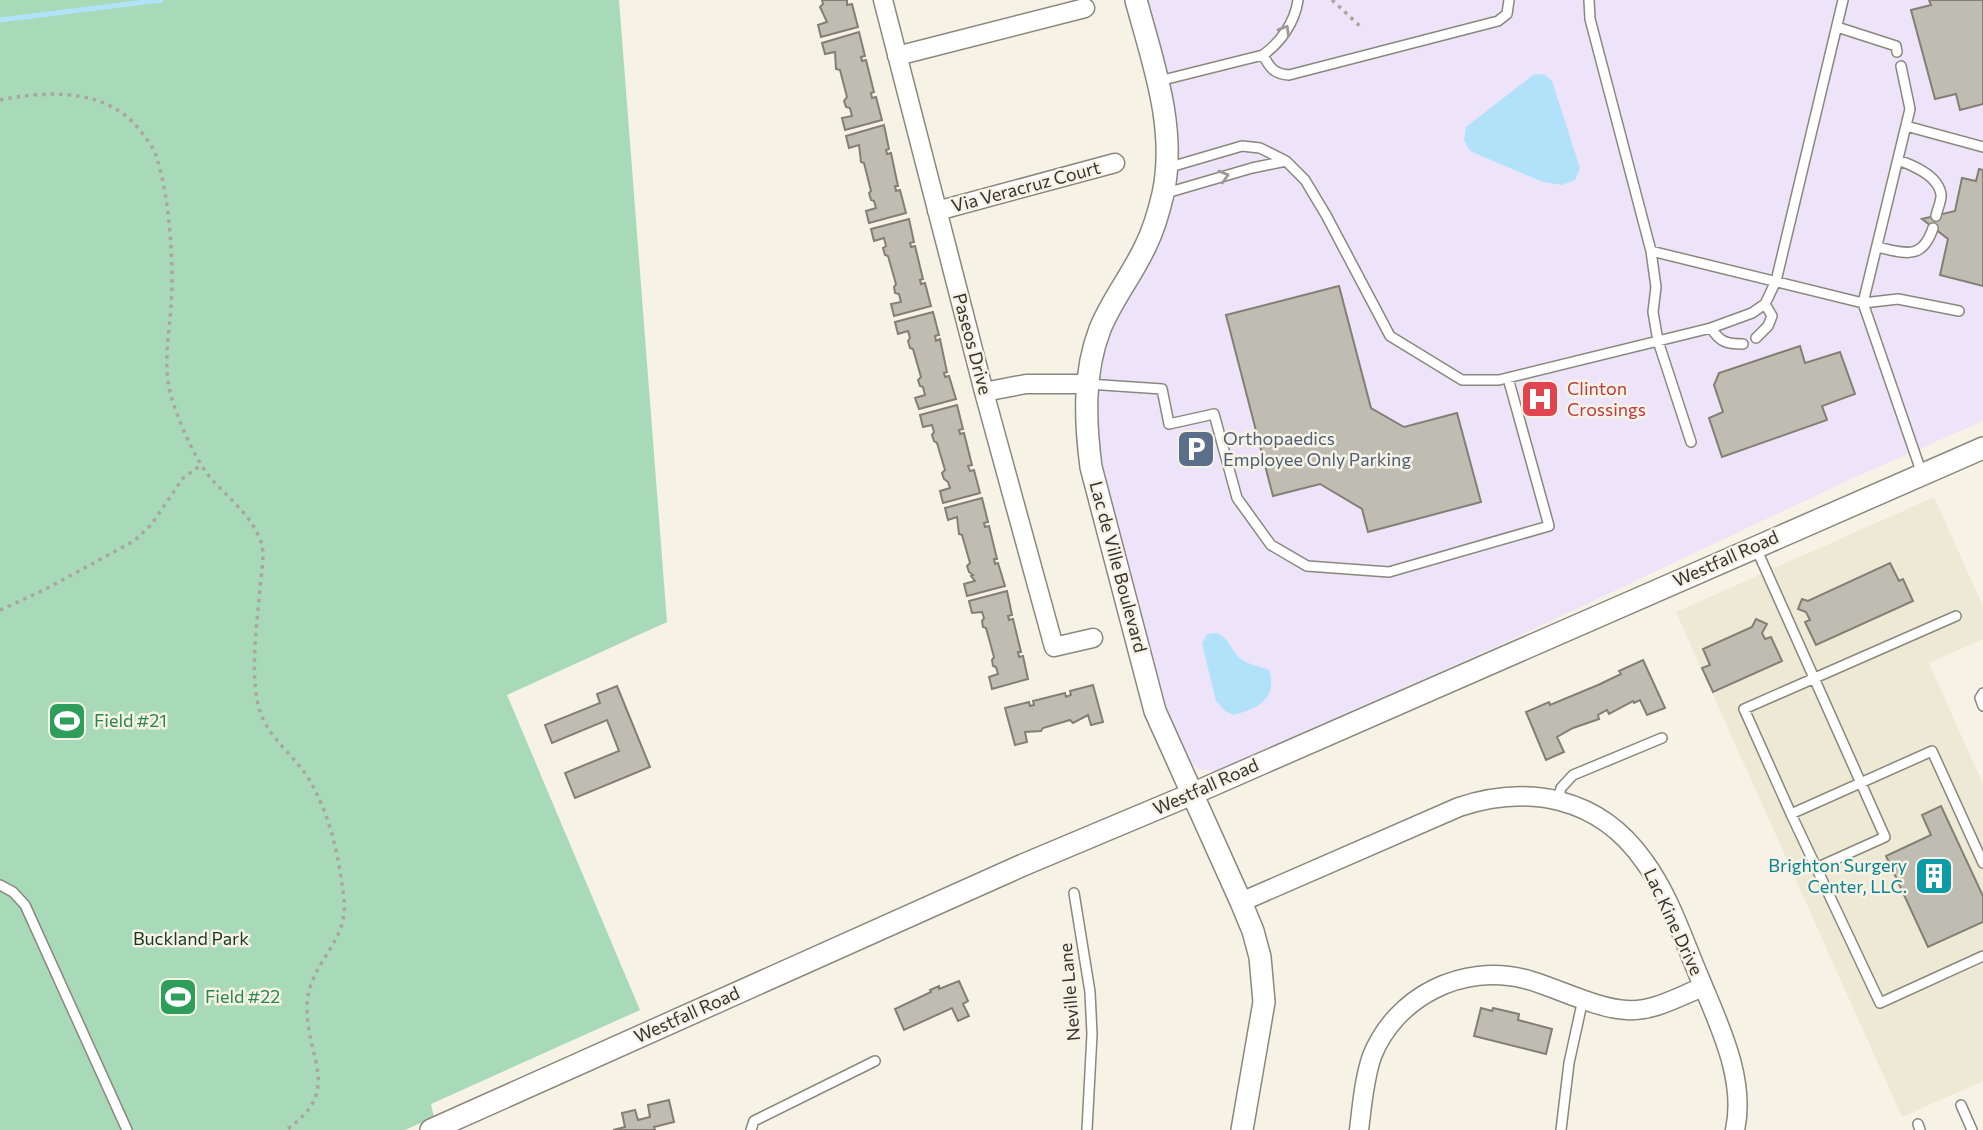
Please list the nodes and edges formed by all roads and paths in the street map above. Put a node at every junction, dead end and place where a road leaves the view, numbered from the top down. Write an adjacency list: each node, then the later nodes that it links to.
1 (883, 0): 13 (street, Paseos Drive)
2 (1136, 0): 15 (street, Lac de Ville Boulevard)
3 (1298, 0): 12 (lane, one-way to 3)
4 (1332, 0): 9 (path)
5 (1509, 0): 12 (lane)
6 (1589, 0): 28 (lane)
7 (1843, 0): 10 (lane)
8 (1085, 8): 13 (street)
9 (1361, 27)
10 (1837, 27): 11 (lane); 29 (lane)
11 (1897, 52)
12 (1264, 55): 15 (lane)
13 (898, 56): 24 (street, Paseos Drive)
14 (1900, 66): 17 (lane)
15 (1157, 82): 22 (street, Lac de Ville Boulevard)
16 (0, 100): 42 (path)
17 (1906, 126): 18 (lane); 19 (lane)
18 (1983, 148)
19 (1898, 160): 25 (lane); 27 (lane)
20 (1286, 161): 22 (lane); 23 (lane, one-way to 20); 37 (lane)
21 (1115, 163): 24 (street, Via Veracruz Court)
22 (1167, 168): 23 (street, Lac de Ville Boulevard)
23 (1163, 194): 38 (street, Lac de Ville Boulevard)
24 (937, 211): 39 (street, Paseos Drive)
25 (1936, 216)
26 (1933, 228): 27 (lane)
27 (1877, 247): 30 (lane)
28 (1651, 251): 29 (lane); 35 (lane)
29 (1776, 281): 30 (lane); 31 (lane)
30 (1863, 303): 32 (lane); 43 (lane)
31 (1765, 304): 33 (lane); 34 (lane)
32 (1959, 311)
33 (1711, 328): 35 (lane); 36 (lane)
34 (1756, 338)
35 (1658, 341): 37 (lane); 40 (lane)
36 (1743, 344)
37 (1508, 378): 38 (lane)
38 (1088, 384): 39 (street); 53 (street, Lac de Ville Boulevard)
39 (984, 392): 47 (street, Paseos Drive)
40 (1690, 442)
41 (1983, 448): 43 (street, Westfall Road)
42 (202, 465): 45 (path); 67 (path)
43 (1922, 474): 44 (street, Westfall Road)
44 (1756, 546): 48 (lane); 53 (street, Westfall Road)
45 (0, 610)
46 (1956, 616): 48 (lane)
47 (1093, 638)
48 (1814, 678): 52 (lane); 55 (lane)
49 (1983, 693): 50 (lane)
50 (1983, 706)
51 (1662, 738): 54 (lane)
52 (1861, 783): 55 (lane); 56 (lane); 57 (lane)
53 (1192, 794): 60 (street, Lac de Ville Boulevard); 68 (street, Westfall Road)
54 (1558, 800): 60 (street, Lac Kine Drive); 62 (street, Lac Kine Drive)
55 (1791, 814): 57 (lane)
56 (1983, 863)
57 (1816, 868): 61 (lane)
58 (0, 885): 66 (lane)
59 (1074, 893): 70 (lane, Neville Lane)
60 (1241, 902): 71 (street, Lac de Ville Boulevard)
61 (1983, 956)
62 (1703, 987): 63 (street); 74 (street, Lac Kine Drive)
63 (1583, 998): 72 (street); 73 (lane)
64 (875, 1061): 69 (lane)
65 (1961, 1105): 75 (lane)
66 (127, 1130)
67 (286, 1130)
68 (431, 1130)
69 (751, 1130)
70 (1087, 1130)
71 (1242, 1130)
72 (1359, 1130)
73 (1561, 1130)
74 (1735, 1130)
75 (1972, 1130)

